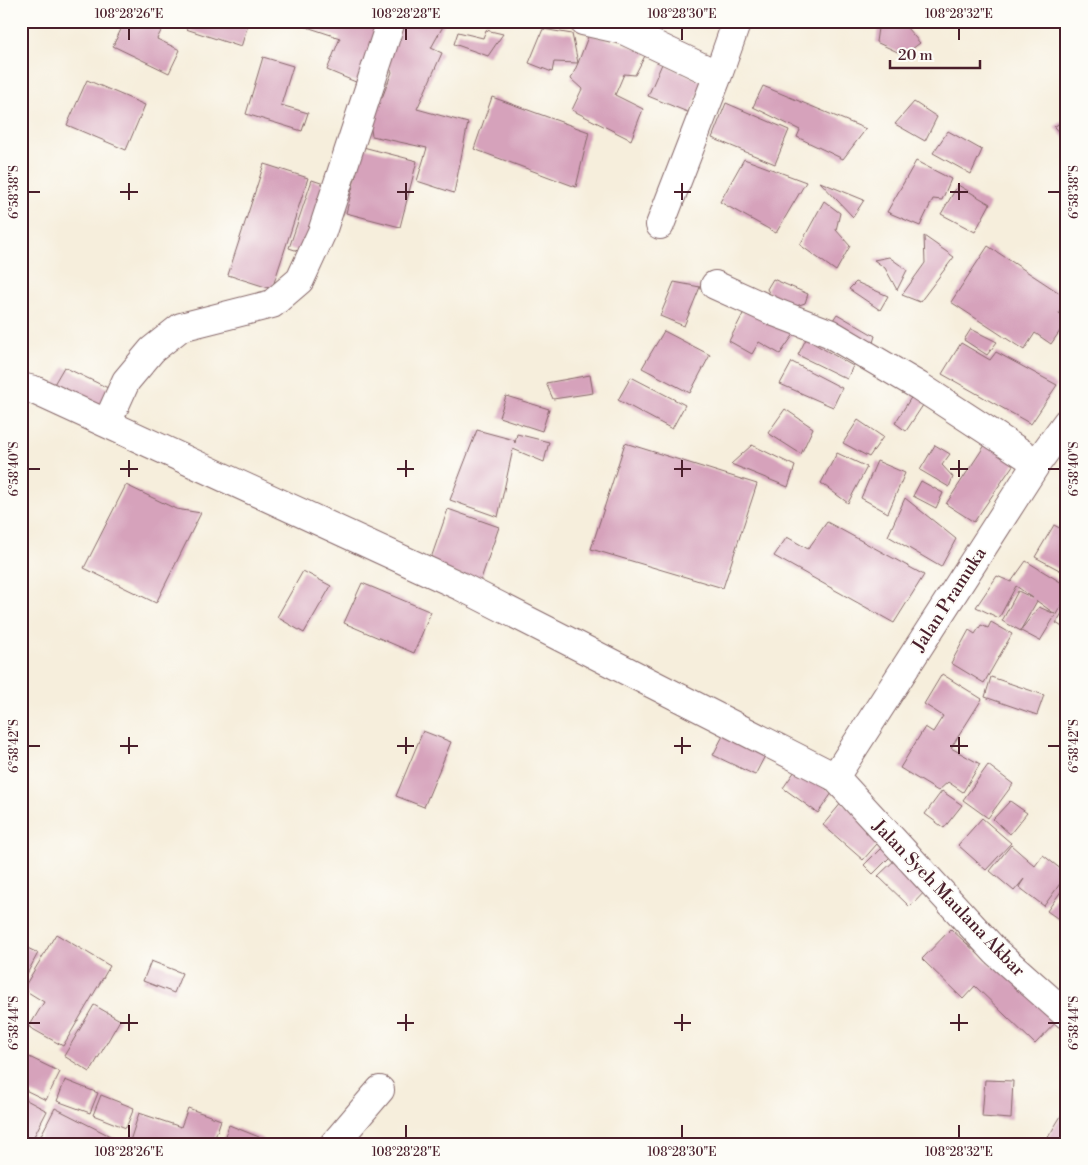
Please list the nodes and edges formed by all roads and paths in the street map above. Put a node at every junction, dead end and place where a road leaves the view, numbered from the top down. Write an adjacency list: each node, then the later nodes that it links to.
1 (390, 21): 9 (street)
2 (583, 21): 4 (street)
3 (737, 21): 4 (street)
4 (718, 76): 5 (street)
5 (660, 224)
6 (715, 285): 10 (street)
7 (21, 387): 9 (street)
8 (1067, 422): 10 (street, Jalan Pramuka)
9 (107, 424): 11 (street)
10 (1037, 463): 11 (street, Jalan Pramuka)
11 (835, 777): 12 (street, Jalan Syeh Maulana Akbar)
12 (1067, 1015)
13 (380, 1090): 14 (street)
14 (334, 1144)

